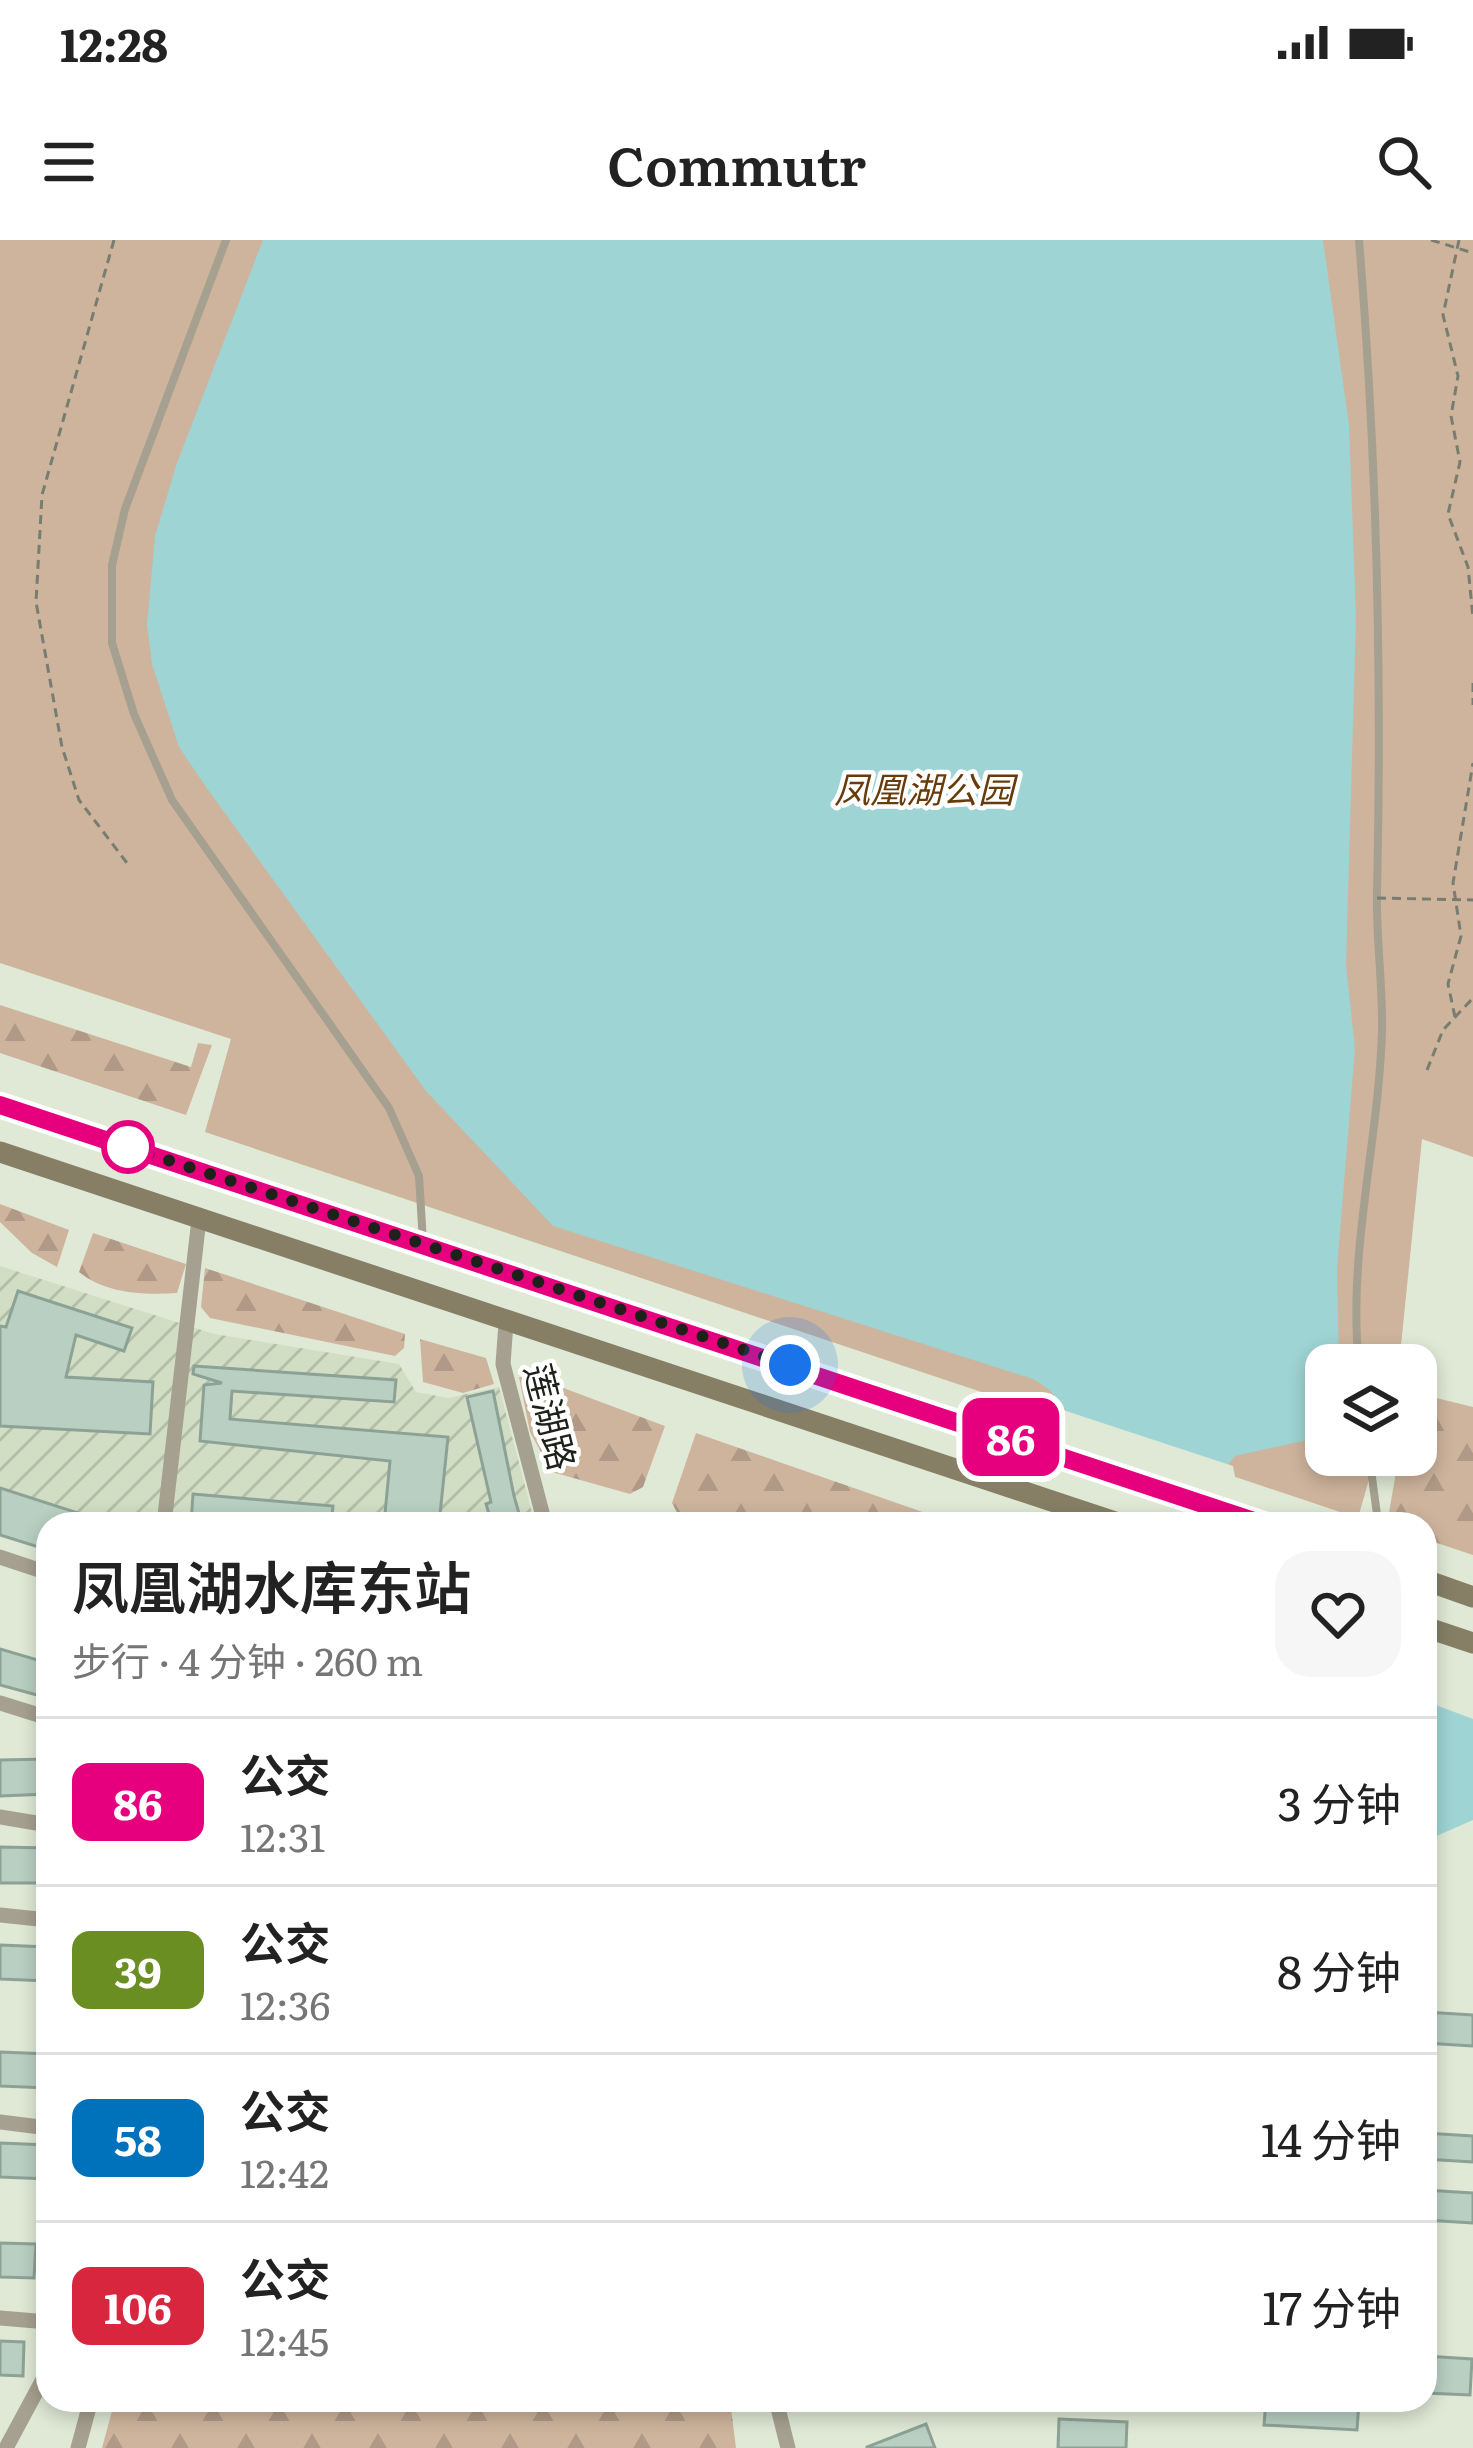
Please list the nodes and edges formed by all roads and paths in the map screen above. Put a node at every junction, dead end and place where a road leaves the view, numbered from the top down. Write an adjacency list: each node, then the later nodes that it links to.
1 (114, 240): 11 (path)
2 (226, 240): 20 (lane)
3 (1359, 240): 12 (lane)
4 (1431, 240): 5 (path)
5 (1459, 243): 6 (path); 7 (path)
6 (1473, 253)
7 (1473, 618)
8 (1473, 683): 9 (path)
9 (1473, 705)
10 (1473, 763): 15 (path)
11 (130, 867)
12 (1377, 898): 13 (path, bridge); 22 (lane)
13 (1473, 900)
14 (1473, 998): 15 (path)
15 (1454, 1017): 16 (path)
16 (1427, 1070)
17 (0, 1105): 20 (main road)
18 (0, 1152): 19 (main road)
19 (199, 1219): 21 (main road); 24 (street)
20 (423, 1245): 27 (main road)
21 (506, 1323): 25 (street, 莲湖路); 26 (main road)
22 (1357, 1344)
23 (1372, 1476): 28 (lane)
24 (165, 1512)
25 (542, 1512)
26 (1085, 1512)
27 (1229, 1512)
28 (1377, 1512)
29 (0, 1557): 30 (street)
30 (36, 1569)
31 (1437, 1584): 32 (main road)
32 (1473, 1597)
33 (1437, 1631): 34 (main road)
34 (1473, 1643)
35 (0, 1702): 36 (street)
36 (36, 1714)
37 (0, 1817): 38 (street)
38 (36, 1823)
39 (0, 1915): 40 (street)
40 (36, 1919)
41 (0, 2122): 42 (street)
42 (36, 2126)
43 (0, 2318): 44 (street)
44 (36, 2321)
45 (36, 2391): 48 (street)
46 (88, 2412): 49 (street)
47 (779, 2412): 50 (street)
48 (6, 2442)
49 (78, 2448)
50 (788, 2448)

